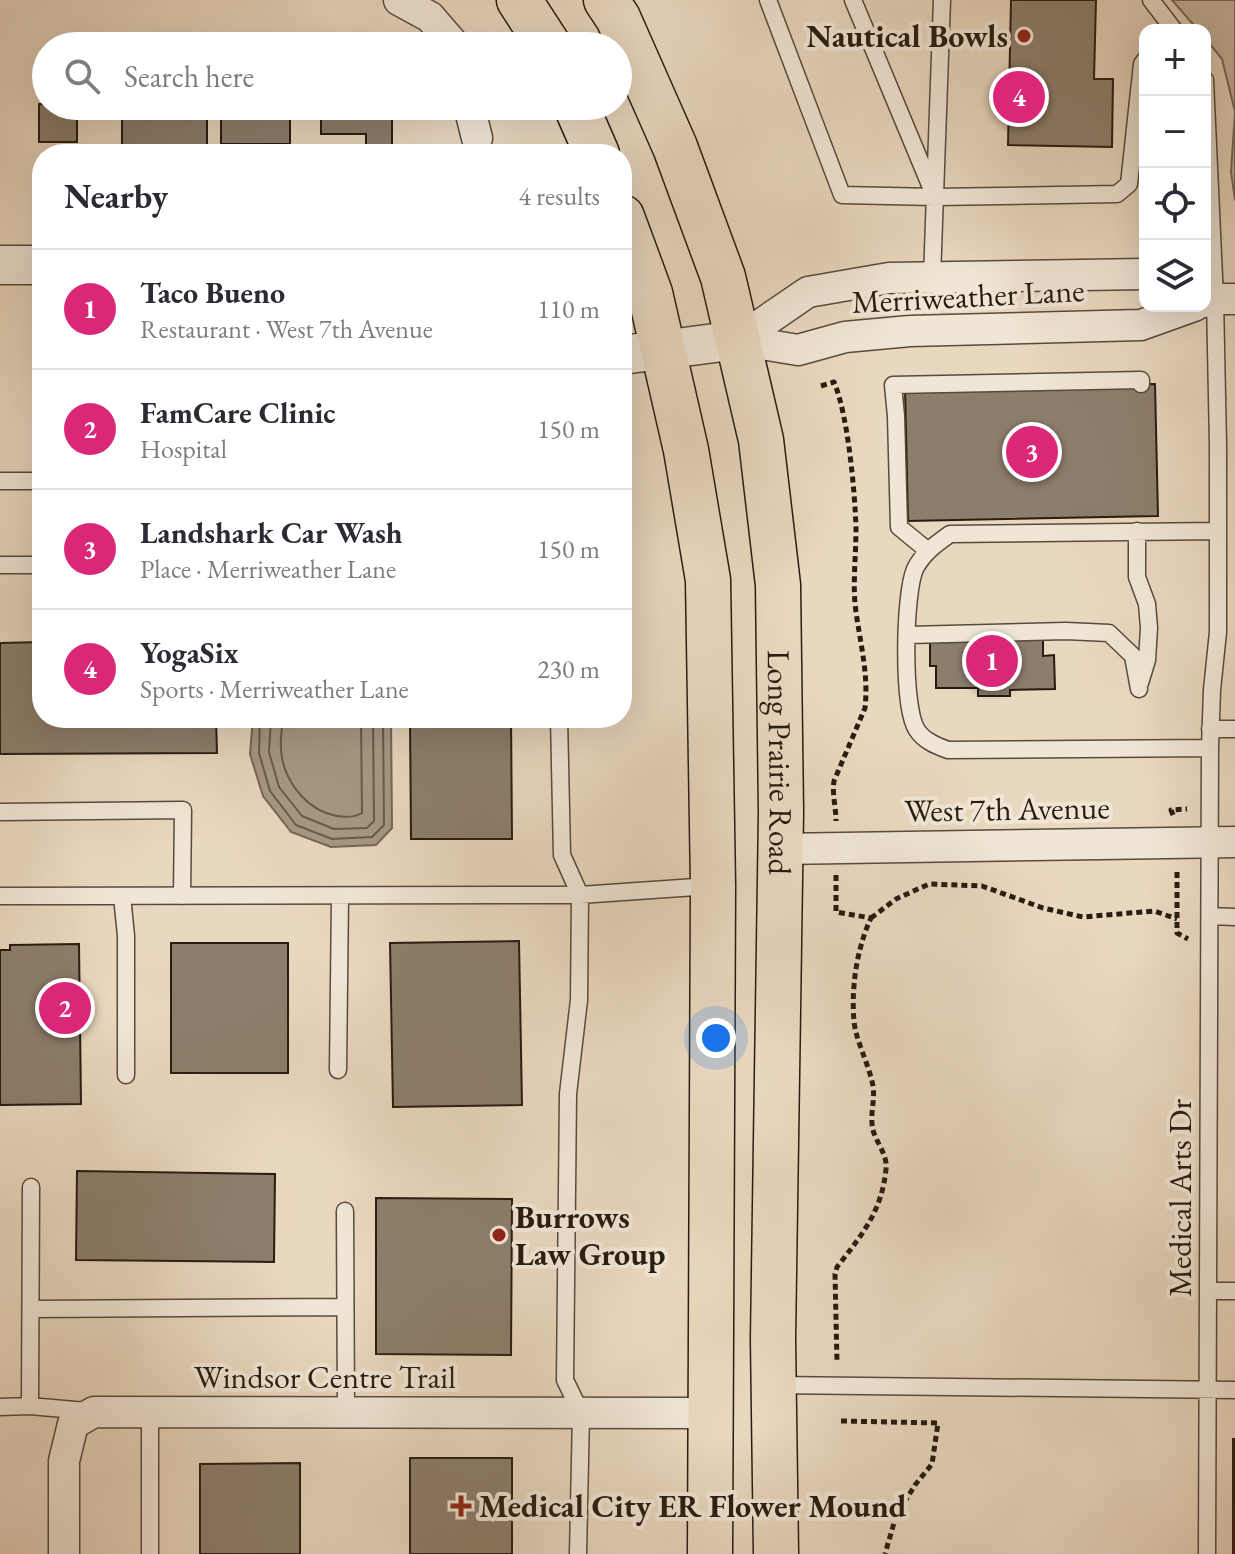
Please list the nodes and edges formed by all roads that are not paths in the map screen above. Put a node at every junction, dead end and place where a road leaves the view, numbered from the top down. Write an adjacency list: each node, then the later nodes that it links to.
1 (399, 0): 9 (street)
2 (519, 0): 10 (main road)
3 (606, 0): 11 (main road, Long Prairie Road)
4 (768, 0): 19 (lane)
5 (853, 0): 19 (lane)
6 (942, 0): 19 (lane)
7 (1151, 0): 8 (lane)
8 (1169, 24)
9 (443, 32)
10 (540, 32)
11 (624, 32)
12 (632, 50): 28 (main road, Long Prairie Road)
13 (1139, 92): 19 (lane)
14 (1205, 96): 20 (lane, Medical Arts Dr)
15 (472, 120): 17 (street)
16 (582, 120): 18 (main road)
17 (477, 138)
18 (593, 144)
19 (935, 197): 25 (lane)
20 (1209, 240)
21 (632, 244): 29 (main road, Long Prairie Road)
22 (0, 265): 23 (street)
23 (32, 265)
24 (1139, 274): 25 (street, Merriweather Lane)
25 (932, 278): 28 (street, Merriweather Lane)
26 (1211, 300): 34 (lane, Medical Arts Dr)
27 (1177, 312): 28 (street, Merriweather Lane)
28 (738, 340): 29 (street); 45 (main road, Long Prairie Road)
29 (643, 353): 46 (main road, Long Prairie Road)
30 (1141, 384): 35 (lane)
31 (0, 481): 32 (lane)
32 (32, 481)
33 (1137, 531): 34 (lane); 35 (lane); 38 (lane)
34 (1218, 531): 40 (lane, Medical Arts Dr)
35 (927, 550): 38 (lane)
36 (0, 565): 37 (lane)
37 (32, 565)
38 (908, 635): 42 (lane)
39 (559, 728): 47 (lane)
40 (1210, 729): 41 (lane); 42 (lane, Medical Arts Dr)
41 (1235, 729)
42 (1210, 748): 44 (lane, Medical Arts Dr)
43 (0, 812): 50 (lane)
44 (1222, 842): 45 (street, West 7th Avenue); 52 (lane, Medical Arts Dr)
45 (780, 849): 62 (main road, Long Prairie Road)
46 (713, 886): 47 (lane); 71 (main road, Long Prairie Road)
47 (580, 895): 51 (lane); 70 (lane)
48 (0, 896): 49 (lane)
49 (122, 896): 50 (lane); 55 (lane)
50 (182, 896): 51 (lane)
51 (340, 896): 54 (lane)
52 (1211, 916): 53 (lane); 58 (lane, Medical Arts Dr)
53 (1235, 917)
54 (338, 1070)
55 (126, 1075)
56 (31, 1187): 61 (lane)
57 (345, 1211): 60 (lane)
58 (1208, 1291): 59 (lane); 63 (lane, Medical Arts Dr)
59 (1235, 1291)
60 (345, 1307): 61 (lane); 69 (lane)
61 (32, 1309): 65 (lane)
62 (774, 1385): 63 (lane); 76 (main road, Long Prairie Road)
63 (1208, 1390): 64 (lane); 77 (lane, Medical Arts Dr)
64 (1235, 1390)
65 (30, 1406): 66 (lane); 67 (lane)
66 (0, 1407)
67 (94, 1412): 68 (street, Windsor Centre Trail); 72 (street)
68 (150, 1412): 69 (street, Windsor Centre Trail); 73 (lane)
69 (346, 1413): 70 (street, Windsor Centre Trail)
70 (581, 1413): 71 (street, Windsor Centre Trail); 74 (lane)
71 (710, 1413): 75 (main road, Long Prairie Road)
72 (64, 1554)
73 (150, 1554)
74 (578, 1554)
75 (710, 1554)
76 (776, 1554)
77 (1207, 1554)

